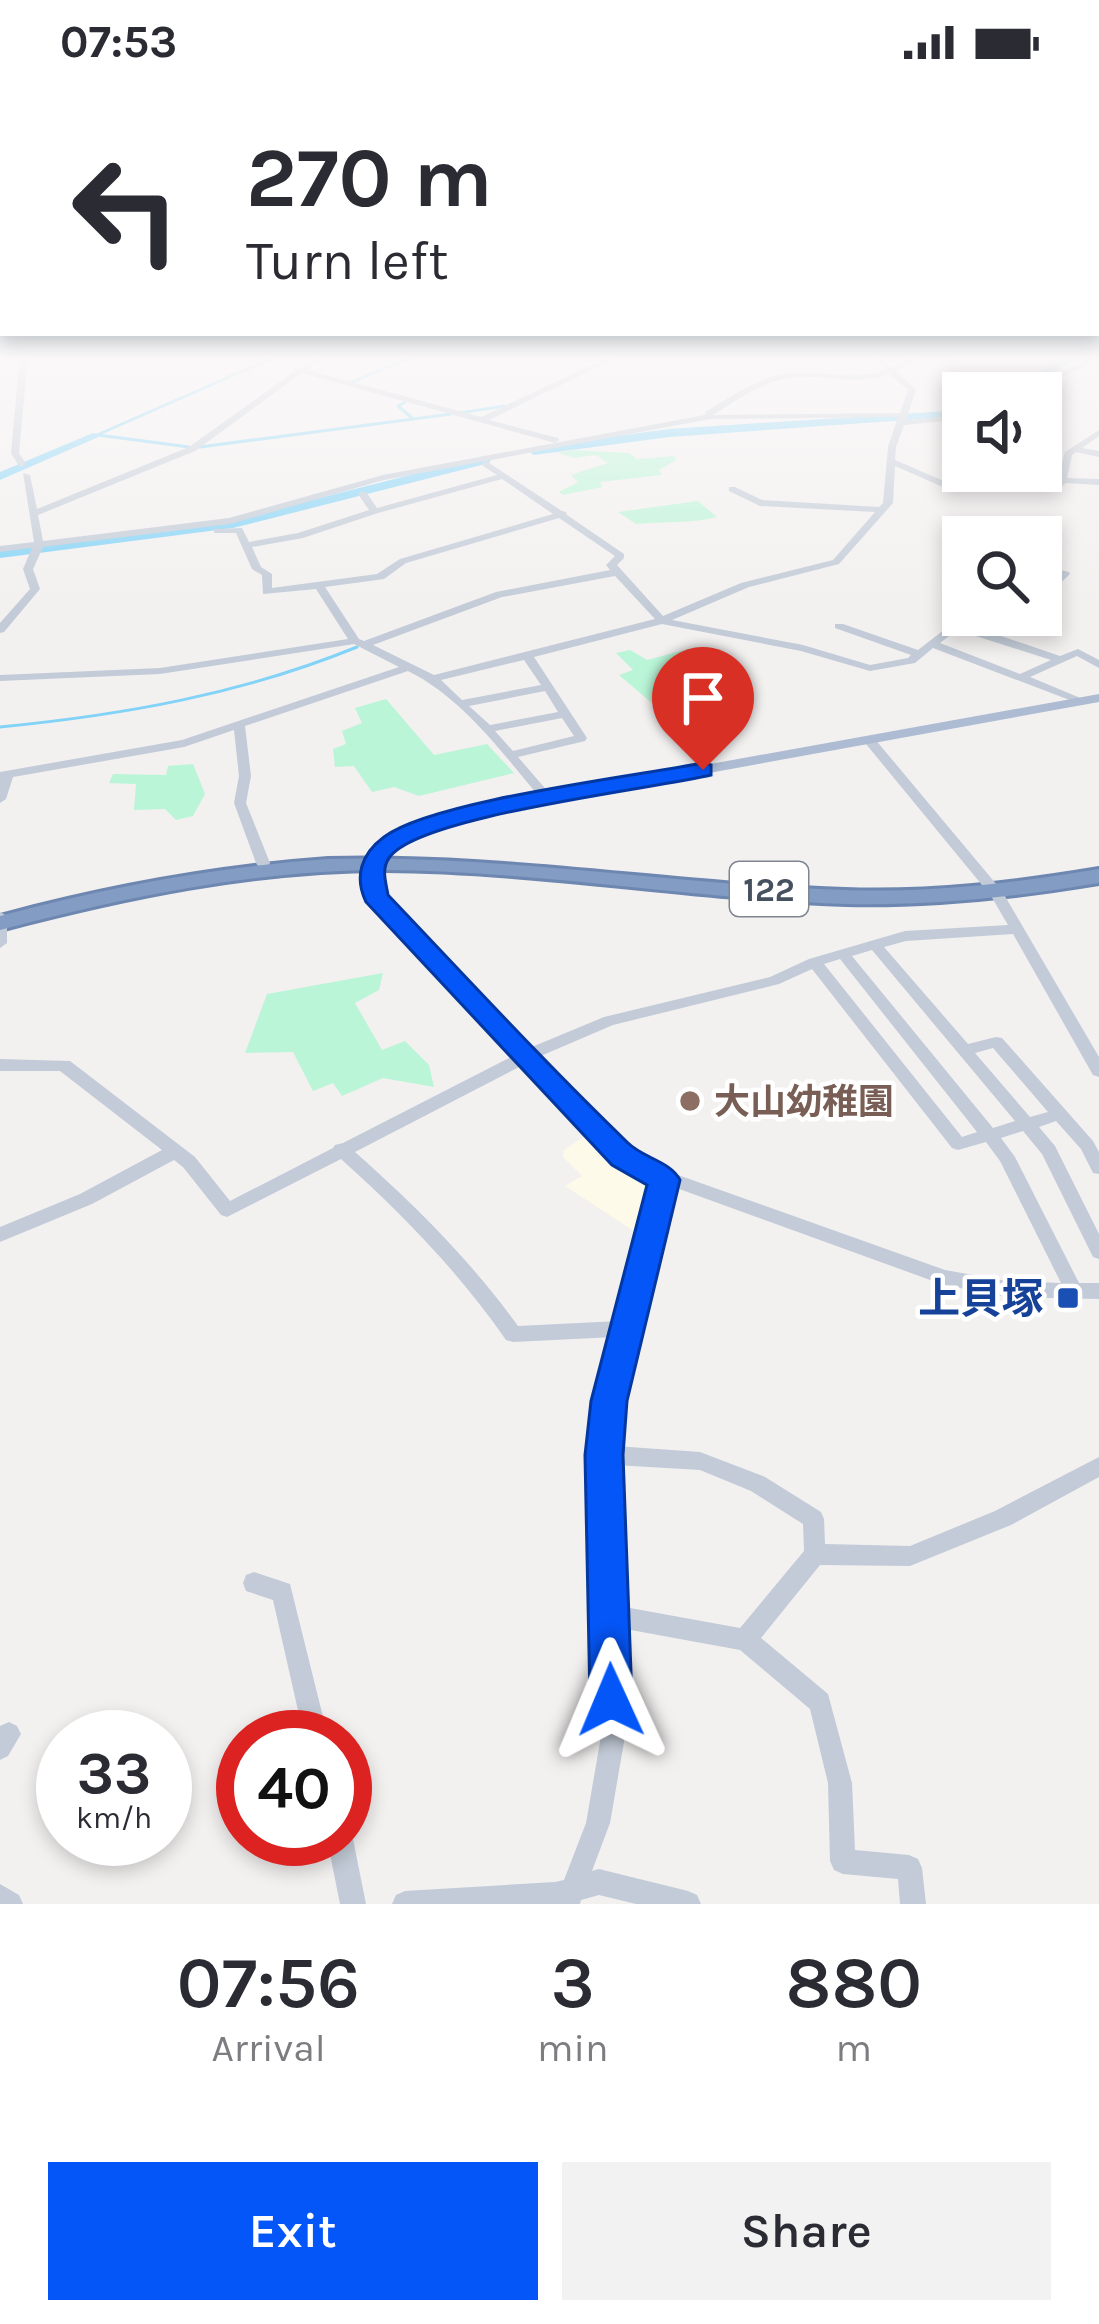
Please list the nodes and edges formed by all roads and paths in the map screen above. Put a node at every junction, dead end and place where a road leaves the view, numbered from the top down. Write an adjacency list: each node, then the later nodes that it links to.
1 (16, 440): 21 (street)
2 (204, 440): 21 (street)
3 (556, 440): 7 (street)
4 (580, 440): 7 (street)
5 (896, 440): 10 (street)
6 (1089, 440): 8 (street)
7 (564, 442): 25 (street)
8 (1079, 450): 9 (street); 13 (street)
9 (1099, 454)
10 (890, 461): 15 (street); 19 (street)
11 (486, 464): 12 (street)
12 (504, 476): 20 (street); 22 (street)
13 (1062, 480)
14 (1099, 482): 16 (street)
15 (942, 484)
16 (1062, 484)
17 (732, 489): 19 (street)
18 (362, 494): 20 (street)
19 (883, 510): 30 (street)
20 (375, 511): 23 (street)
21 (34, 513): 25 (street)
22 (563, 514): 26 (street); 29 (street)
23 (248, 545): 25 (street); 29 (street)
24 (630, 547): 26 (street)
25 (38, 549): 27 (street); 32 (street)
26 (615, 551): 28 (street)
27 (0, 553)
28 (618, 572): 30 (street); 36 (street)
29 (319, 586): 36 (street)
30 (662, 621): 38 (street); 39 (street)
31 (838, 626): 38 (street)
32 (0, 630)
33 (943, 636): 37 (street)
34 (990, 636): 35 (street)
35 (993, 637): 40 (street)
36 (360, 643): 42 (street); 44 (street)
37 (932, 644): 38 (street); 43 (street)
38 (919, 654)
39 (527, 656): 45 (street); 46 (street)
40 (1062, 660): 41 (street); 43 (street)
41 (1099, 664)
42 (407, 668): 45 (street); 50 (street)
43 (1024, 676): 47 (street)
44 (0, 677)
45 (433, 680): 48 (street)
46 (550, 687): 48 (street); 49 (street)
47 (1092, 700): 52 (main road)
48 (460, 704): 51 (street)
49 (566, 714): 51 (street); 53 (street)
50 (240, 728): 54 (street); 58 (street)
51 (487, 729): 53 (street)
52 (870, 741): 55 (main road); 60 (street)
53 (511, 755): 55 (street)
54 (4, 776): 56 (street)
55 (546, 797): 57 (main road)
56 (0, 799)
57 (375, 860): 58 (highway, 122); 60 (highway, 122); 61 (highway, 122); 67 (street)
58 (262, 862): 61 (highway, 122)
59 (1099, 872): 60 (highway, 122)
60 (994, 890): 62 (street)
61 (0, 923)
62 (1018, 929): 63 (street); 69 (street)
63 (874, 945): 64 (street); 66 (street)
64 (842, 954): 65 (street); 72 (street)
65 (814, 962): 67 (street); 72 (street)
66 (964, 1050): 70 (street); 71 (street)
67 (526, 1058): 73 (street); 76 (street)
68 (0, 1065): 74 (street)
69 (1099, 1072)
70 (1061, 1114): 71 (street); 75 (street)
71 (1026, 1124): 72 (street); 78 (street)
72 (990, 1134): 79 (street)
73 (341, 1149): 74 (street); 81 (street)
74 (175, 1152): 77 (street)
75 (1099, 1168)
76 (664, 1180): 79 (street); 81 (street)
77 (0, 1235)
78 (1099, 1252)
79 (1074, 1291): 80 (street)
80 (1099, 1292)
81 (625, 1329): 82 (street)
82 (604, 1455): 84 (street); 86 (street)
83 (1099, 1466): 84 (street)
84 (815, 1554): 87 (street)
85 (254, 1583): 88 (street)
86 (609, 1615): 87 (street); 90 (street)
87 (745, 1640): 96 (street)
88 (310, 1710)
89 (345, 1866): 93 (street)
90 (571, 1895): 94 (street); 95 (street)
91 (0, 1897): 92 (street)
92 (10, 1904)
93 (353, 1904)
94 (405, 1904)
95 (688, 1904)
96 (913, 1904)

